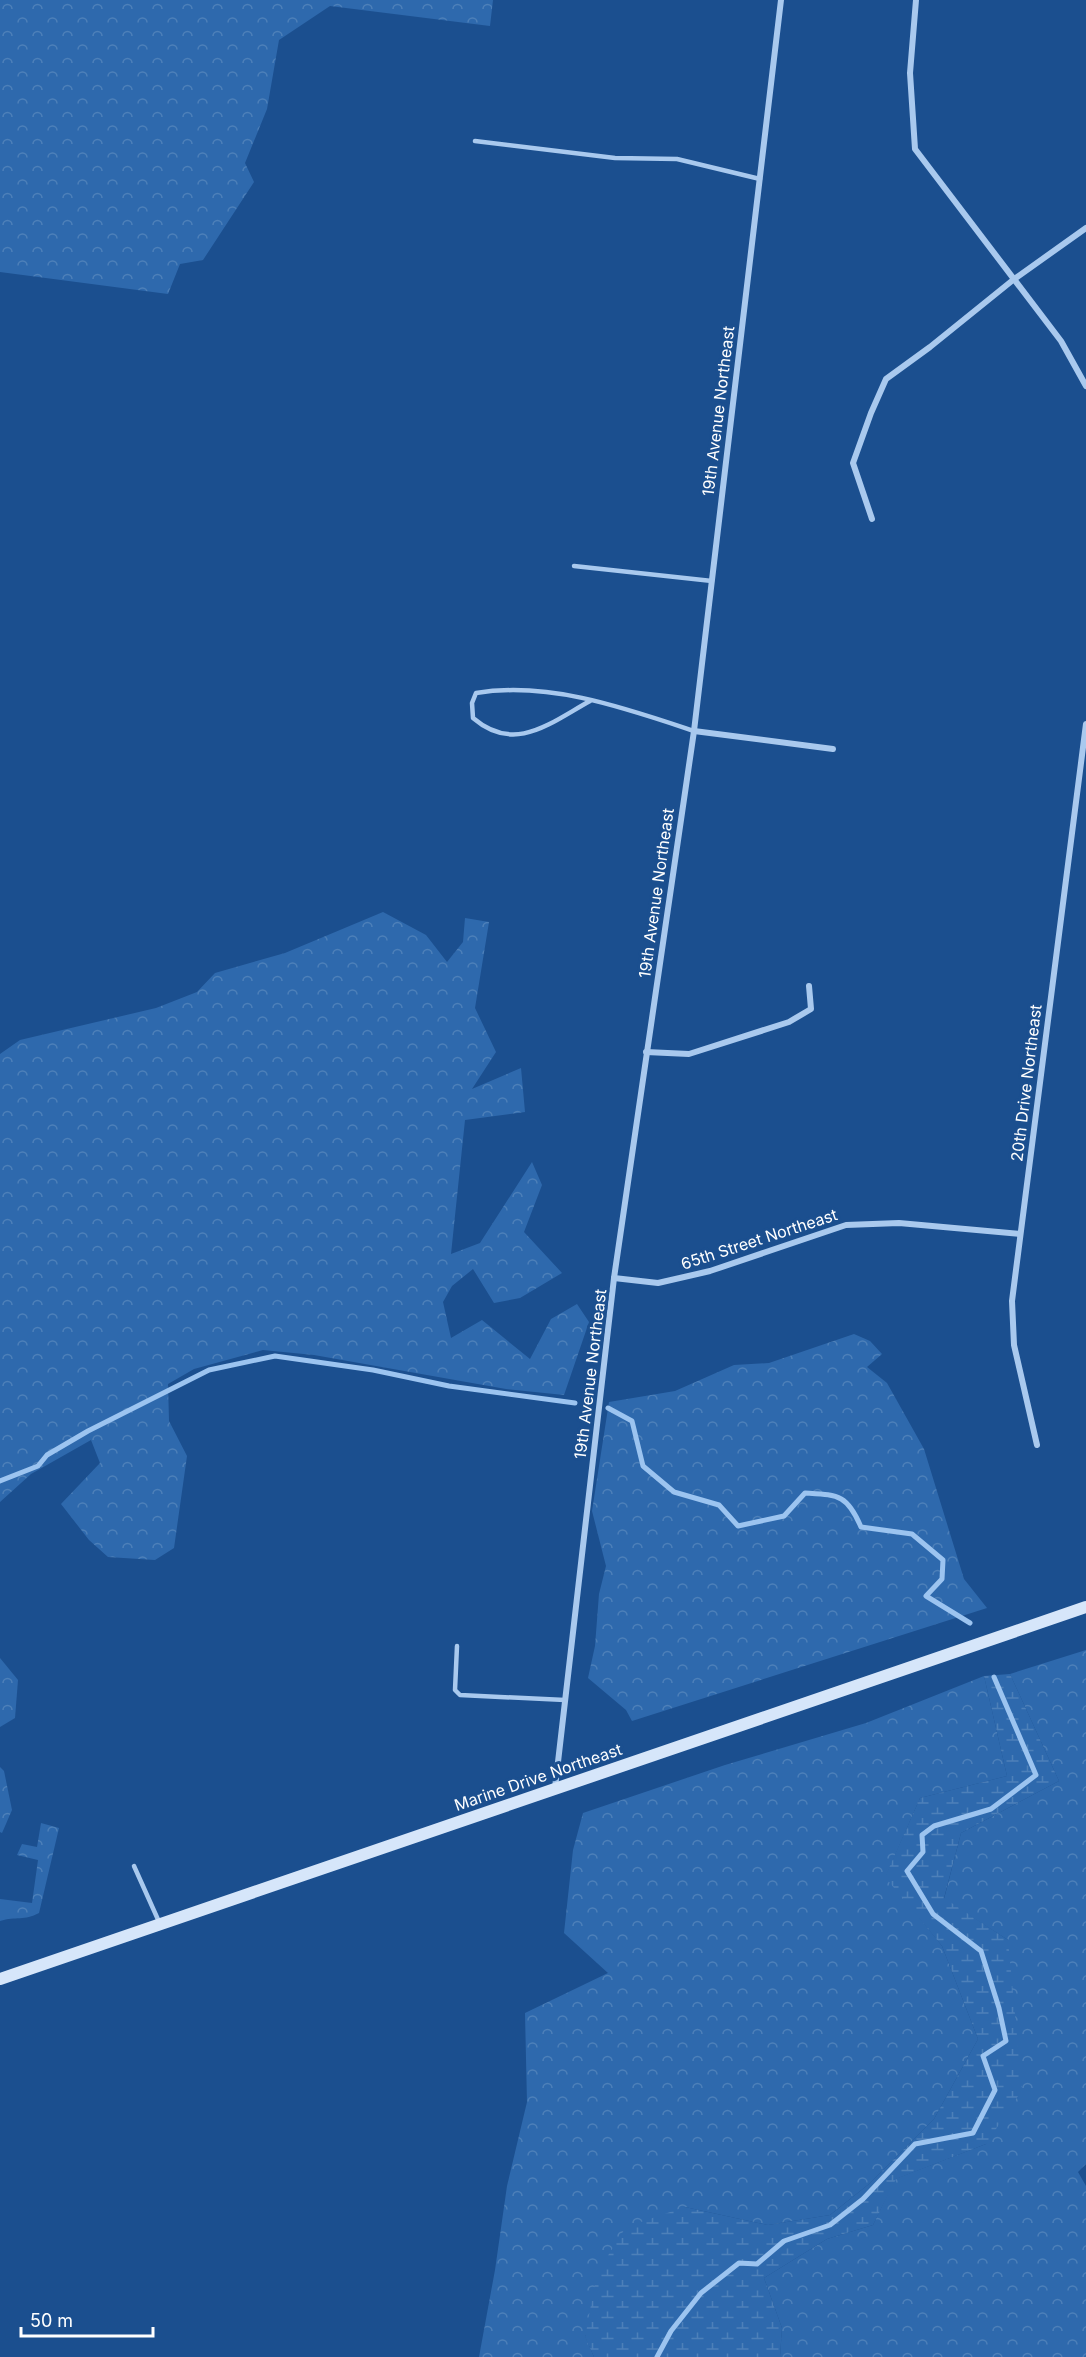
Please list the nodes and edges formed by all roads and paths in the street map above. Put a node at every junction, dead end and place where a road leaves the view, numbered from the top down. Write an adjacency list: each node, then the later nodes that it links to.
1 (781, 0): 4 (street, 19th Avenue Northeast)
2 (916, 0): 6 (street)
3 (476, 141): 4 (lane)
4 (760, 179): 10 (street, 19th Avenue Northeast)
5 (1086, 228): 6 (street)
6 (1013, 280): 7 (street); 8 (street)
7 (1086, 386)
8 (872, 519)
9 (574, 566): 10 (lane)
10 (712, 581): 13 (street, 19th Avenue Northeast)
11 (590, 701): 11 (lane); 13 (lane)
12 (1086, 724): 15 (street, 20th Drive Northeast)
13 (694, 731): 14 (street); 17 (street, 19th Avenue Northeast)
14 (833, 749)
15 (1083, 773): 18 (street, 20th Drive Northeast)
16 (809, 986): 17 (street)
17 (646, 1052): 19 (street, 19th Avenue Northeast)
18 (1020, 1234): 19 (street, 65th Street Northeast); 20 (street, 20th Drive Northeast)
19 (615, 1278): 23 (street, 19th Avenue Northeast)
20 (1036, 1445)
21 (1086, 1607): 24 (main road, Marine Drive Northeast)
22 (457, 1646): 23 (lane)
23 (565, 1700): 24 (street, 19th Avenue Northeast)
24 (555, 1789): 26 (main road, Marine Drive Northeast)
25 (134, 1866): 26 (lane)
26 (160, 1924): 27 (main road, Marine Drive Northeast)
27 (0, 1979)

